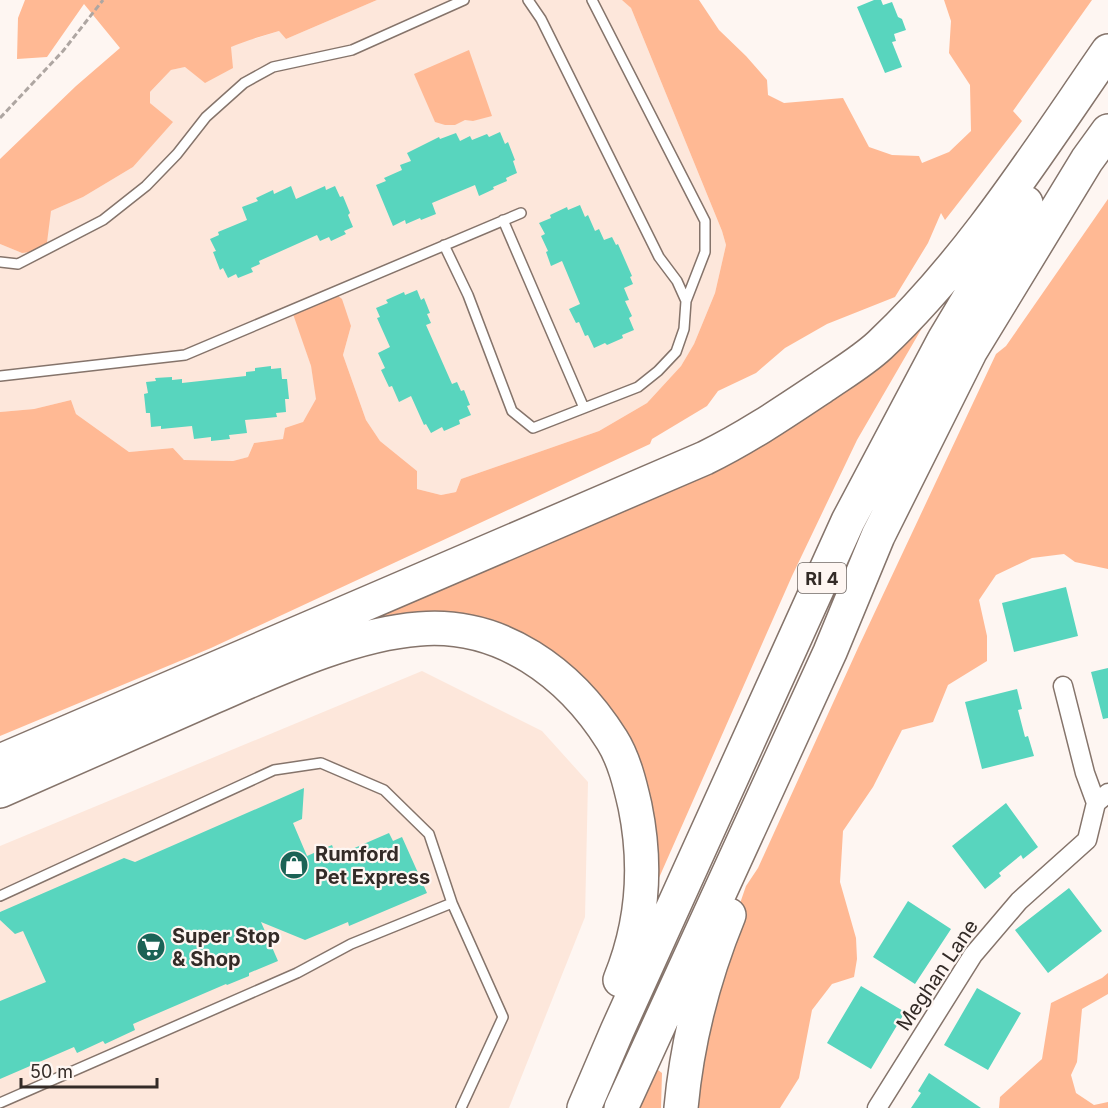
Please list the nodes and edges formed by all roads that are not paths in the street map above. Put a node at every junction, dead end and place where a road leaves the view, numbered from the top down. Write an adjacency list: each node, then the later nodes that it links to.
1 (464, 0): 10 (lane)
2 (528, 0): 11 (lane)
3 (592, 0): 11 (lane)
4 (1108, 51): 16 (highway)
5 (1108, 72): 24 (highway, RI 4)
6 (1108, 131): 14 (highway, RI 4)
7 (521, 213): 8 (lane)
8 (503, 220): 9 (lane); 13 (lane)
9 (444, 245): 12 (lane); 13 (lane)
10 (0, 262)
11 (686, 301): 13 (lane)
12 (0, 376)
13 (584, 408)
14 (830, 652): 25 (highway, RI 4); 26 (highway)
15 (1063, 686): 18 (street)
16 (0, 761)
17 (0, 791): 23 (highway)
18 (1102, 798): 27 (street, Meghan Lane)
19 (0, 896): 20 (lane)
20 (452, 903): 21 (lane); 22 (lane)
21 (0, 1103)
22 (461, 1108)
23 (566, 1108)
24 (584, 1108)
25 (621, 1108)
26 (681, 1108)
27 (877, 1108)

